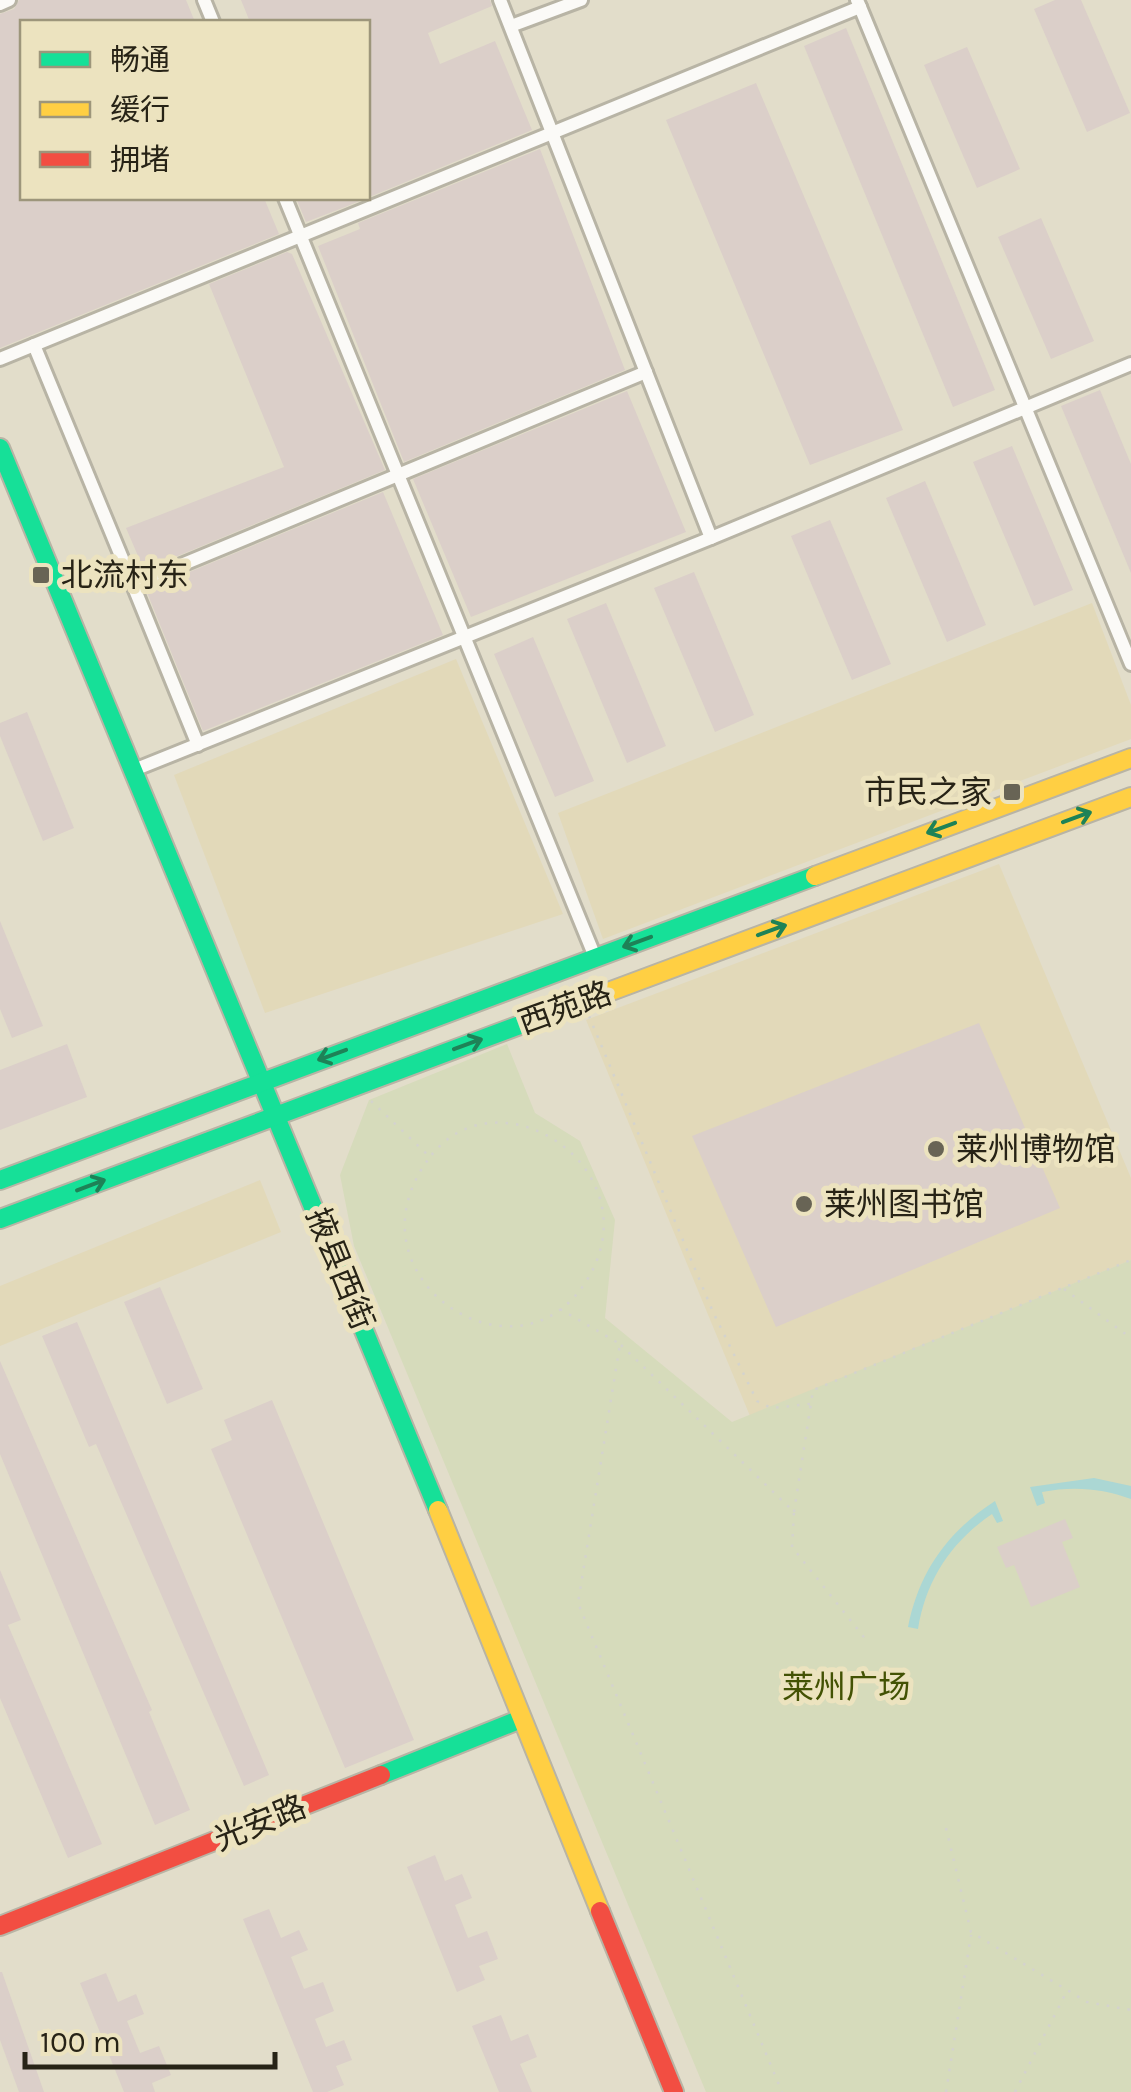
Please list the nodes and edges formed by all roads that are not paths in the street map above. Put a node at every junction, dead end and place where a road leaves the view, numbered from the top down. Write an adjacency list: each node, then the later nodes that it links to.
1 (9, 0): 5 (street)
2 (500, 0): 6 (street)
3 (581, 0): 6 (street)
4 (858, 3): 7 (street); 14 (street)
5 (0, 4)
6 (511, 26): 7 (street)
7 (552, 133): 9 (street); 13 (street)
8 (286, 200): 9 (street)
9 (301, 237): 10 (street); 16 (street)
10 (34, 345): 11 (street); 18 (street)
11 (0, 359)
12 (1131, 364): 14 (street)
13 (646, 372): 16 (street); 17 (street)
14 (1026, 409): 17 (street); 20 (street)
15 (0, 448): 23 (main road, 掖县西街)
16 (398, 476): 18 (street); 19 (street)
17 (711, 538): 19 (street)
18 (133, 585): 21 (street)
19 (464, 638): 21 (street); 25 (street)
20 (1131, 664)
21 (198, 745): 23 (street)
22 (1131, 758): 25 (main road, 西苑路, one-way to 25)
23 (134, 770): 26 (main road, 掖县西街)
24 (1131, 797): 27 (main road, 西苑路, one-way to 24)
25 (595, 957): 26 (main road, 西苑路, one-way to 26)
26 (264, 1080): 27 (main road, 掖县西街); 28 (main road, 西苑路)
27 (278, 1115): 29 (main road, 西苑路, one-way to 27); 30 (main road, 掖县西街)
28 (0, 1180)
29 (0, 1219)
30 (521, 1720): 31 (main road, 光安路); 32 (main road, 掖县西街)
31 (0, 1926)
32 (674, 2092)

